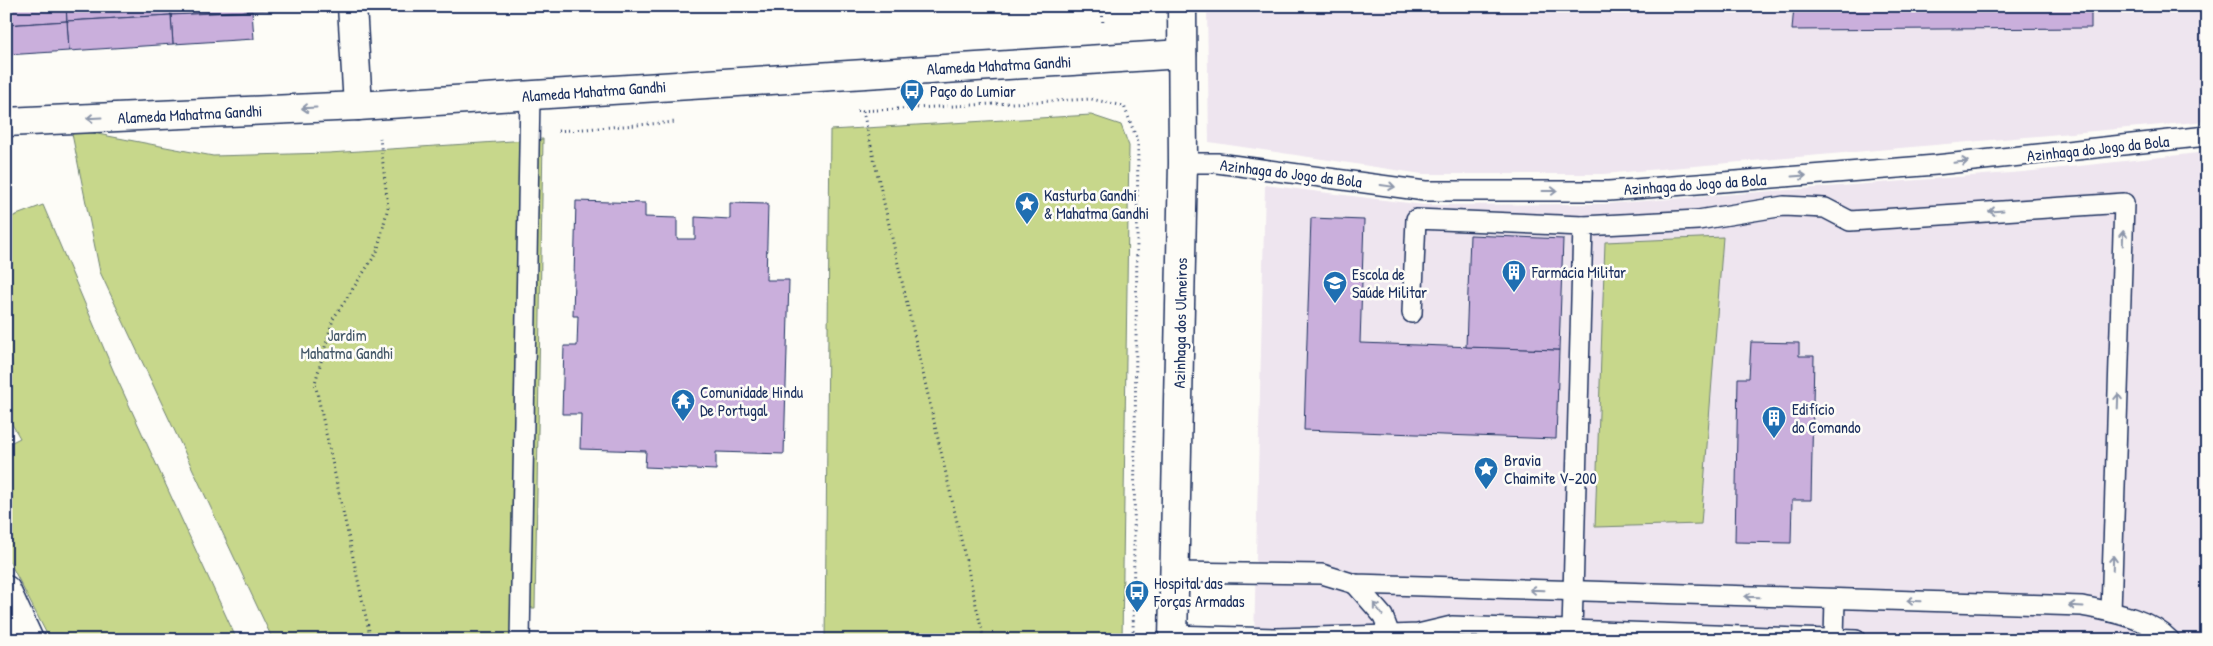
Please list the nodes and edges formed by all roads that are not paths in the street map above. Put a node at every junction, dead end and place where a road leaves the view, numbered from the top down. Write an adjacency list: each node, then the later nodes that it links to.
1 (352, 6): 5 (street)
2 (1182, 6): 3 (street, Azinhaga dos Ulmeiros)
3 (1182, 54): 4 (street, Alameda Mahatma Gandhi); 8 (street, Azinhaga dos Ulmeiros)
4 (530, 96): 5 (street, Alameda Mahatma Gandhi); 23 (lane)
5 (367, 105): 6 (street, Alameda Mahatma Gandhi, one-way to 6)
6 (6, 122)
7 (2207, 136): 8 (lane, Azinhaga do Jogo da Bola, one-way to 7)
8 (1183, 163): 11 (street, Azinhaga dos Ulmeiros)
9 (1583, 226): 10 (lane); 14 (lane); 16 (lane, one-way to 9)
10 (1412, 312)
11 (1175, 572): 12 (lane); 18 (street, Azinhaga dos Ulmeiros)
12 (1355, 584): 14 (lane, one-way to 12); 19 (lane, one-way to 12)
13 (6, 590): 22 (street)
14 (1573, 591): 15 (lane, one-way to 14); 17 (lane)
15 (1835, 599): 16 (lane, one-way to 15); 21 (lane)
16 (2111, 612): 25 (lane)
17 (1572, 631): 19 (lane); 21 (lane)
18 (1173, 637): 20 (lane)
19 (1391, 638): 20 (lane)
20 (1278, 639)
21 (1834, 639): 24 (lane)
22 (29, 640)
23 (520, 640)
24 (1856, 640)
25 (2170, 640)

